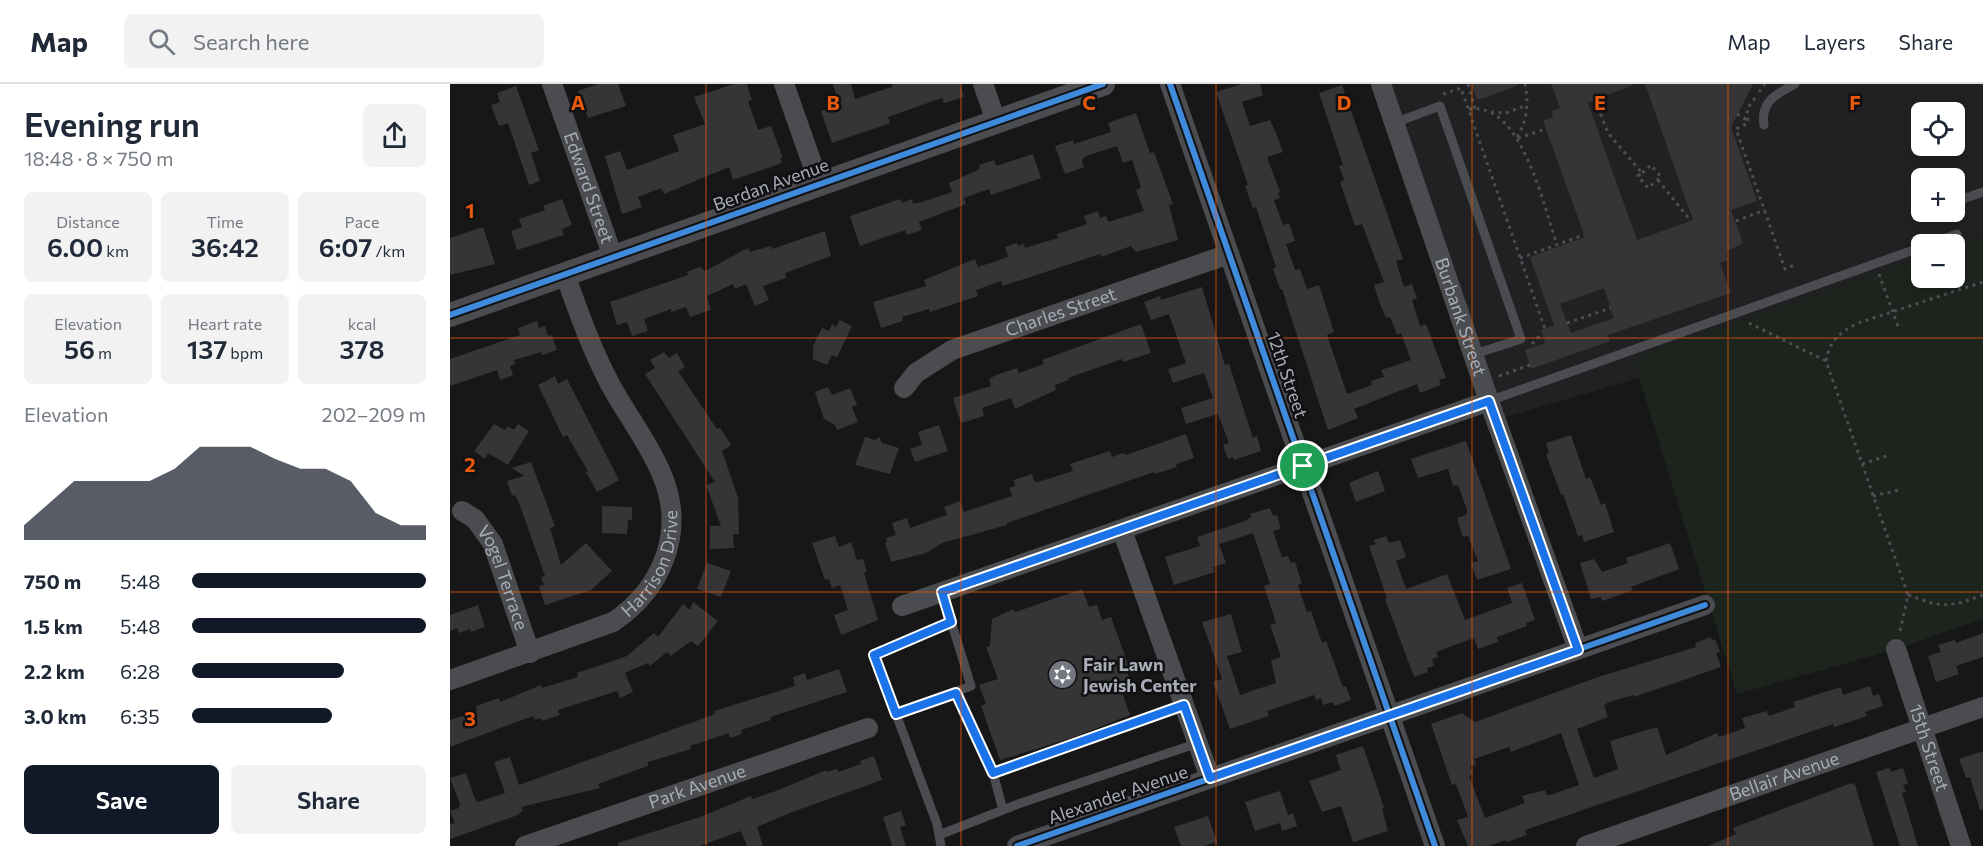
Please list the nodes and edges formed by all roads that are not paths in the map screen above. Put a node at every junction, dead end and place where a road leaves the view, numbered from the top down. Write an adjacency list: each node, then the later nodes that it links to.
1 (552, 84): 16 (street, Edward Street)
2 (784, 84): 11 (street)
3 (983, 84): 8 (street)
4 (1103, 84): 8 (street, Berdan Avenue)
5 (1170, 84): 15 (street, 12th Street)
6 (1381, 84): 9 (street, Burbank Street)
7 (1795, 84): 10 (lane)
8 (996, 121): 11 (street, Berdan Avenue)
9 (1394, 123): 19 (street, Burbank Street); 19 (lane)
10 (1764, 125)
11 (819, 183): 16 (street, Berdan Avenue)
12 (1983, 192): 13 (lane)
13 (1965, 198)
14 (1911, 251): 21 (lane)
15 (1229, 254): 20 (street, Charles Street); 22 (street, 12th Street)
16 (613, 257): 17 (street, Berdan Avenue)
17 (565, 274): 18 (street, Berdan Avenue); 31 (street, Harrison Drive)
18 (450, 315)
19 (1475, 354): 21 (street, Burbank Street)
20 (904, 388)
21 (1489, 401): 22 (street); 30 (street, Burbank Street)
22 (1303, 466): 24 (street); 37 (street, 12th Street)
23 (462, 512): 31 (street, Vogel Terrace)
24 (1122, 530): 25 (street); 34 (street)
25 (942, 592): 27 (street); 28 (lane)
26 (1705, 605): 30 (street, Alexander Avenue)
27 (902, 606)
28 (951, 622): 33 (lane); 36 (lane)
29 (1896, 649): 39 (street, 15th Street)
30 (1578, 650): 37 (street, Alexander Avenue)
31 (530, 653): 32 (street, Harrison Drive)
32 (450, 680)
33 (956, 693): 36 (lane); 41 (lane)
34 (1184, 705): 40 (street); 41 (lane)
35 (1983, 707): 39 (street, Bellair Avenue)
36 (896, 714): 44 (lane)
37 (1390, 716): 42 (street, Alexander Avenue); 48 (street, 12th Street)
38 (868, 728): 45 (street, Park Avenue)
39 (1921, 729): 49 (street, Bellair Avenue); 50 (street, 15th Street)
40 (1197, 743): 42 (street); 43 (lane)
41 (993, 773): 43 (lane)
42 (1210, 778): 47 (street, Alexander Avenue)
43 (1003, 810): 44 (lane)
44 (939, 835): 46 (lane)
45 (525, 846)
46 (941, 846)
47 (1017, 846)
48 (1435, 846)
49 (1586, 846)
50 (1961, 846)

